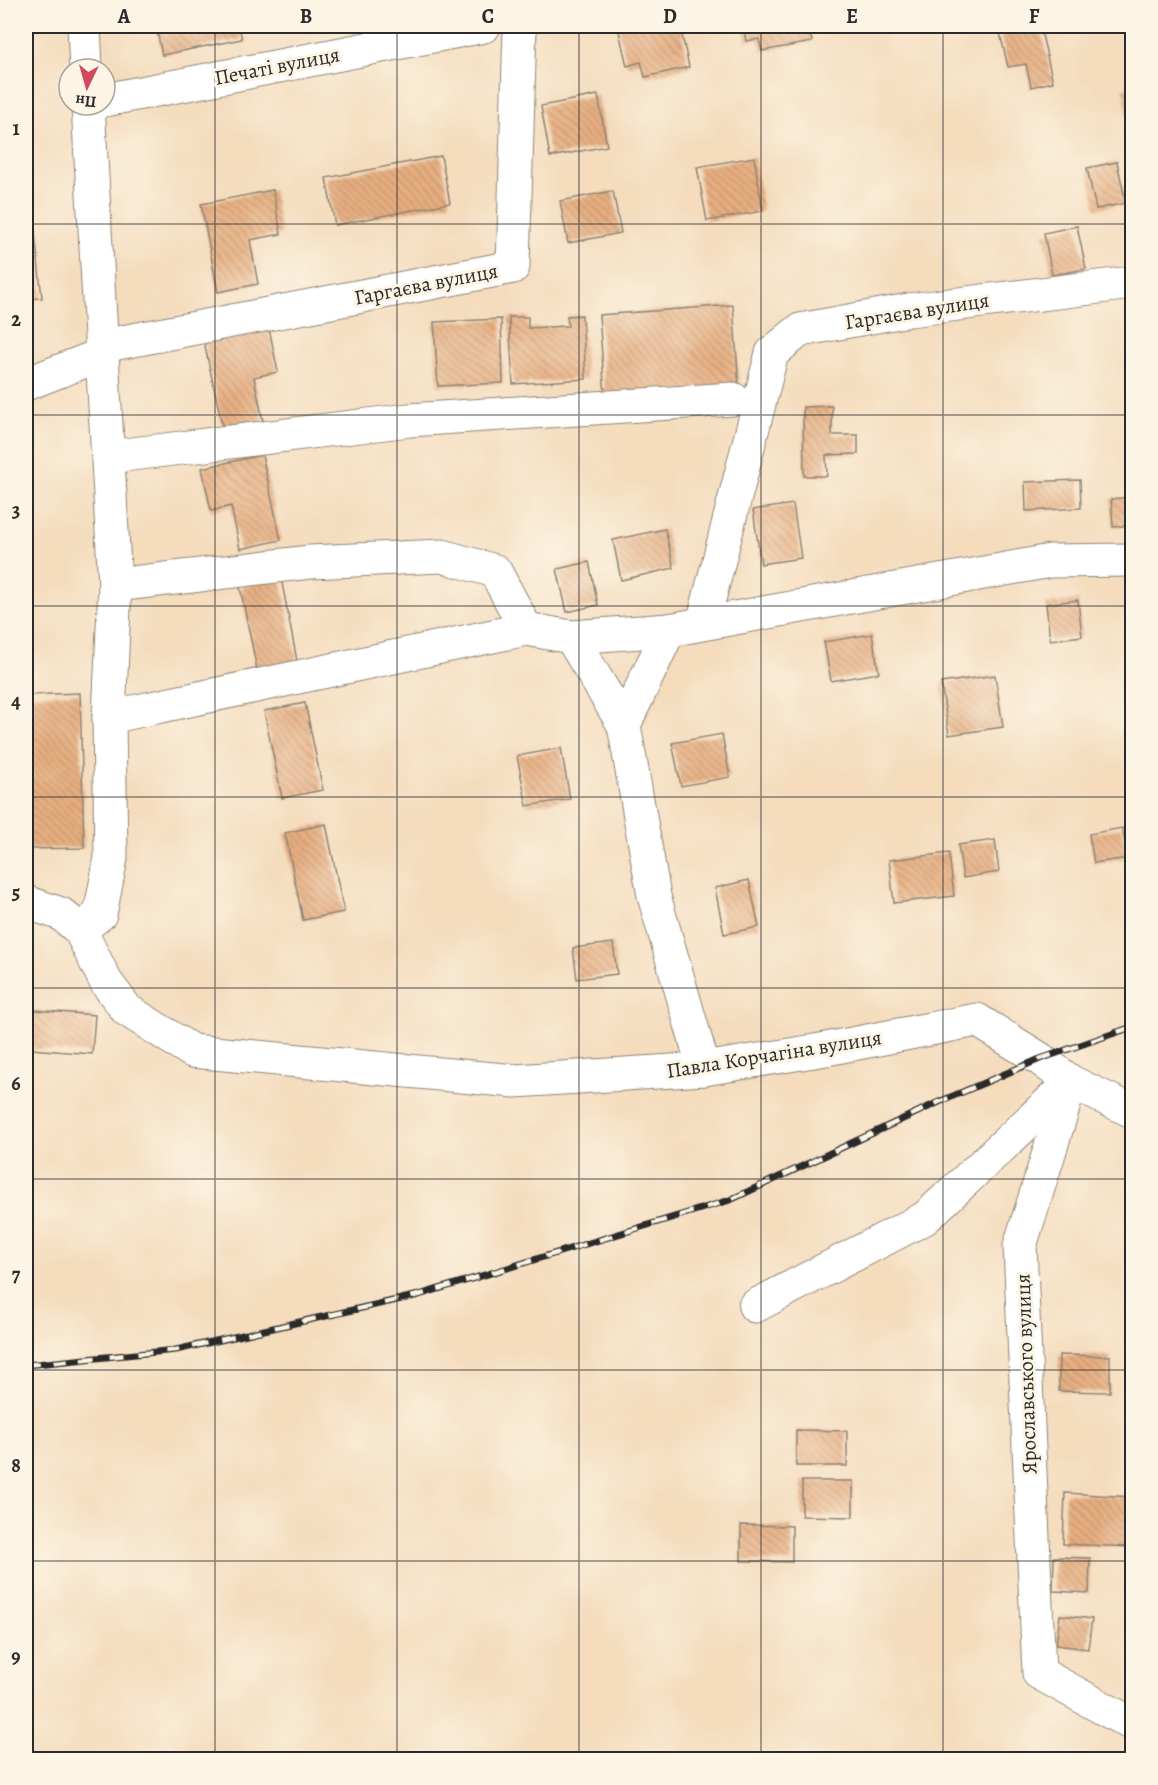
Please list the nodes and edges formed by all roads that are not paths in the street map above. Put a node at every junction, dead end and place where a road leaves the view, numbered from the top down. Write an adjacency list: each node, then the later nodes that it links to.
1 (84, 26): 4 (street)
2 (484, 26): 5 (street, Печаті вулиця)
3 (520, 26): 8 (street, Гаргаєва вулиця)
4 (85, 57)
5 (117, 98)
6 (89, 117): 8 (street)
7 (1132, 283): 14 (street, Гаргаєва вулиця)
8 (102, 350): 9 (street); 11 (street)
9 (26, 384)
10 (733, 399): 11 (street)
11 (108, 457): 13 (street)
12 (1132, 560): 14 (street)
13 (116, 585): 15 (street); 18 (street)
14 (703, 623): 16 (street)
15 (526, 629): 17 (street); 18 (street)
16 (669, 630): 17 (street); 19 (street)
17 (571, 637): 19 (street)
18 (109, 717): 21 (street)
19 (624, 725): 22 (street)
20 (26, 902): 21 (street, Павла Корчагіна вулиця)
21 (80, 930): 22 (street, Павла Корчагіна вулиця)
22 (704, 1069): 23 (street, Павла Корчагіна вулиця)
23 (1071, 1082): 24 (street, Павла Корчагіна вулиця); 25 (street); 26 (street, Ярославського вулиця)
24 (1132, 1111)
25 (755, 1306)
26 (1132, 1724)

